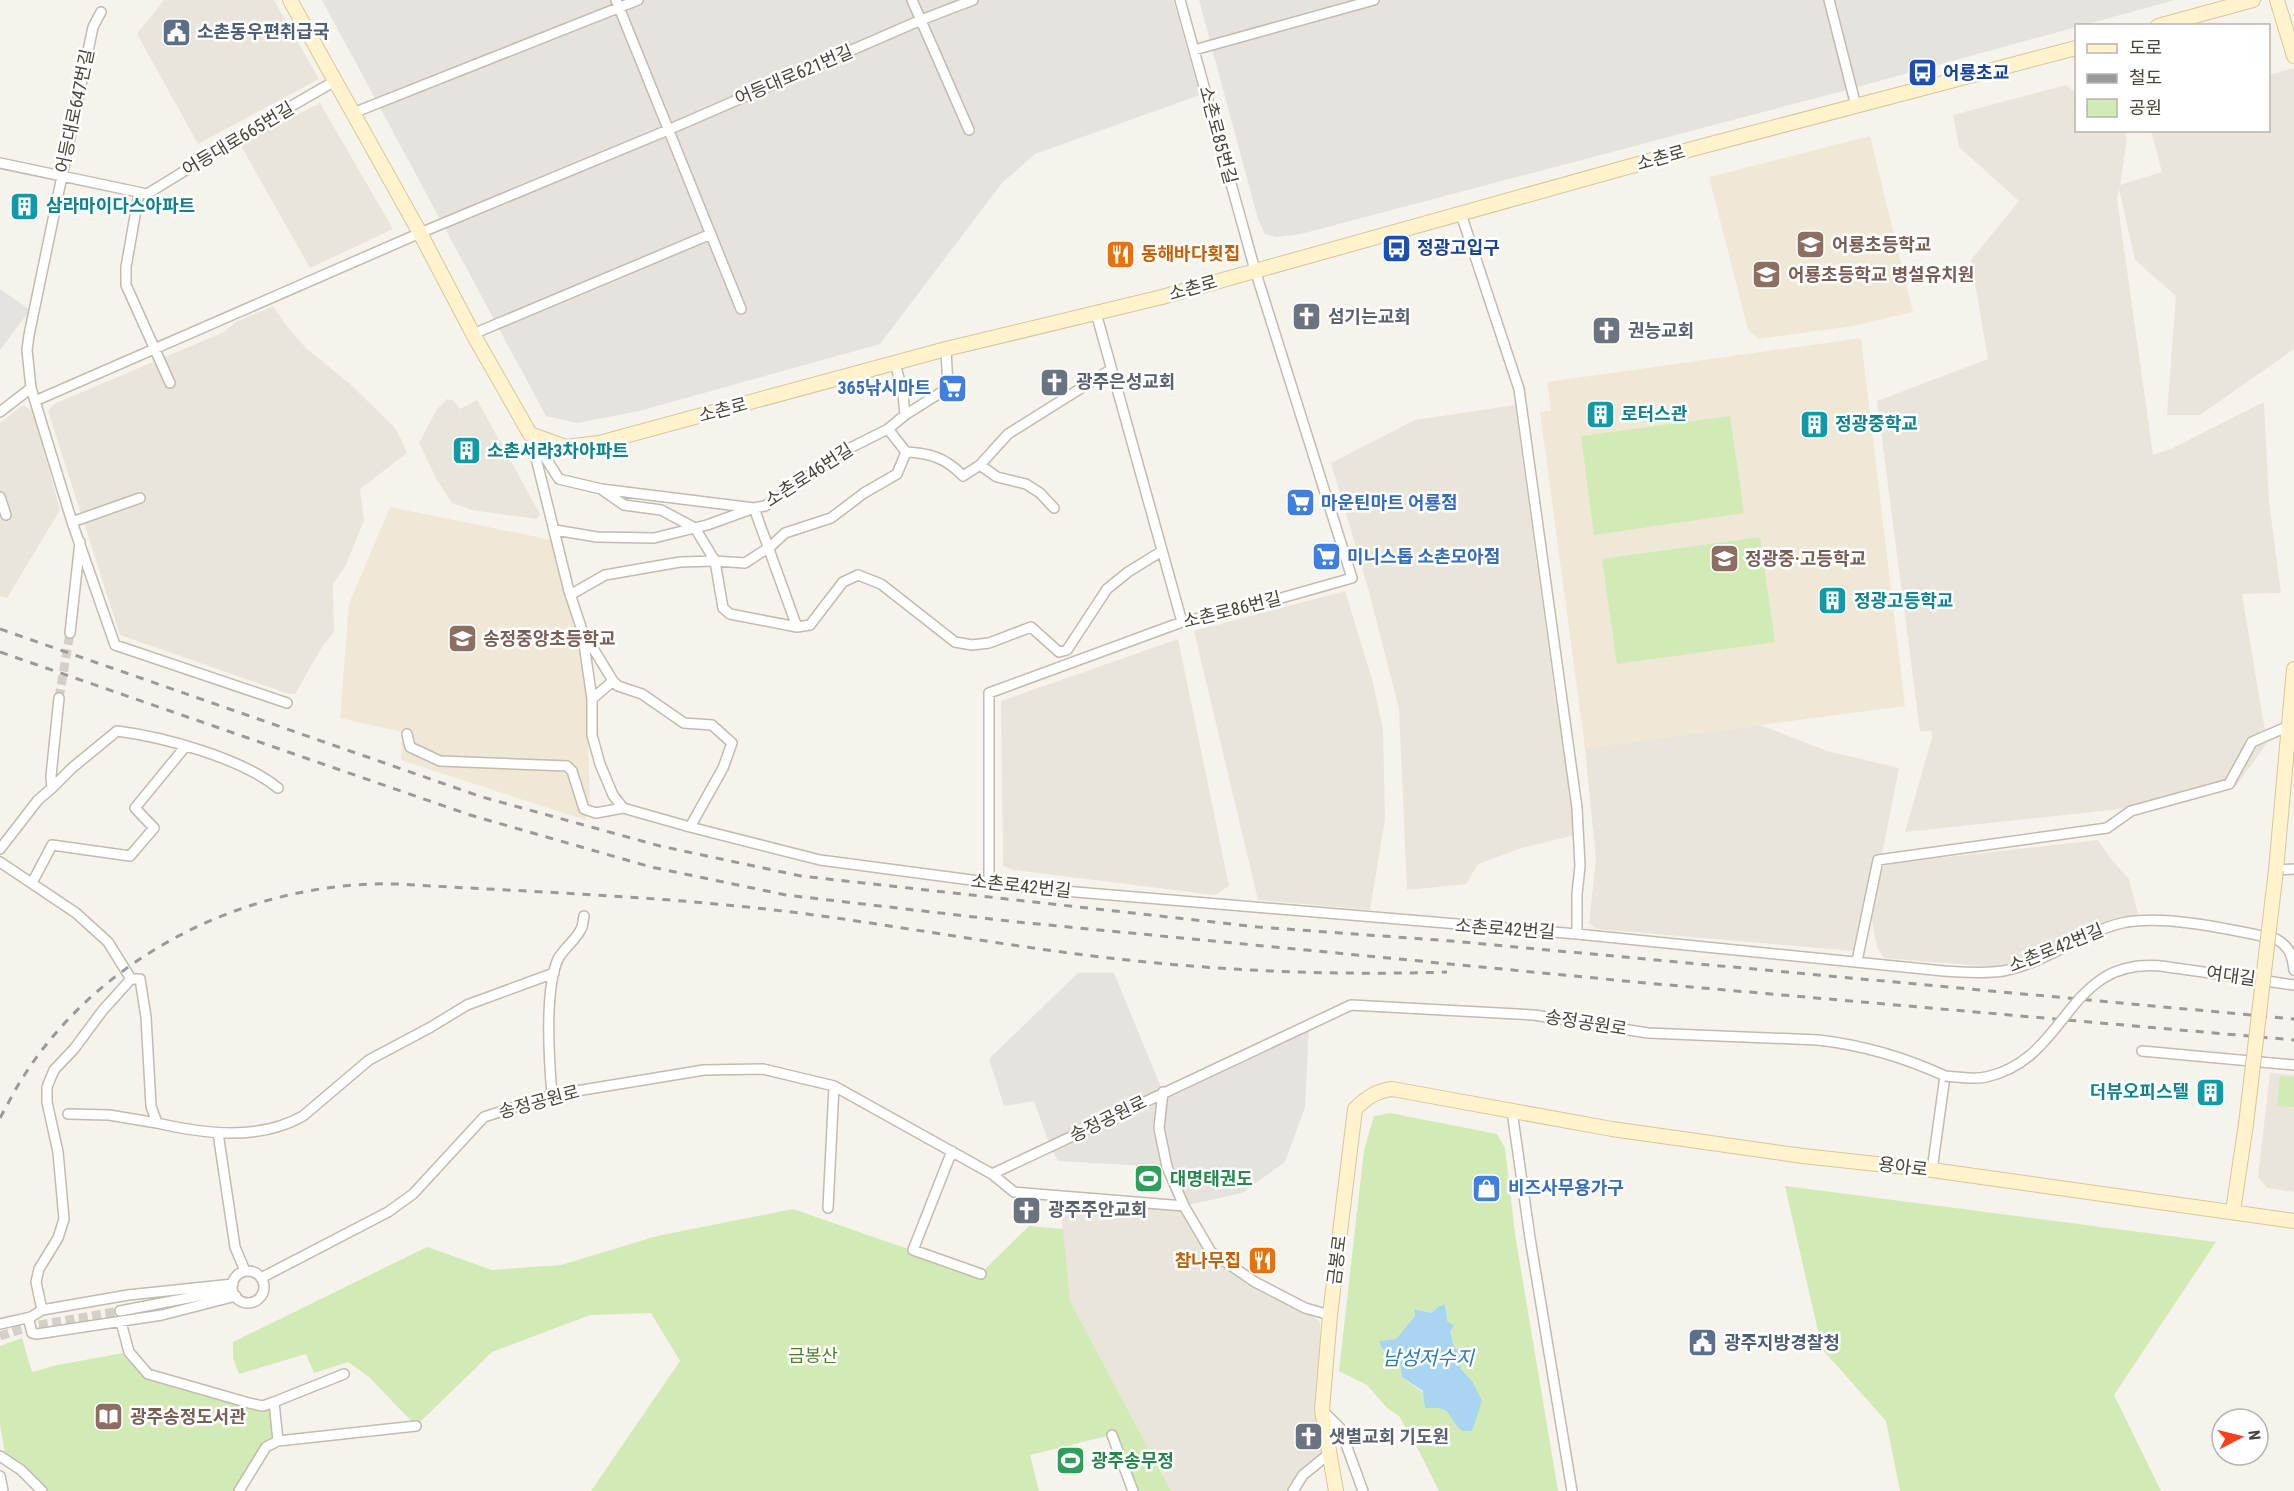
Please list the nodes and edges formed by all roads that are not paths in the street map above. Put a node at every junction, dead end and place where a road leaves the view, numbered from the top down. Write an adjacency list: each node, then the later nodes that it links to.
1 (290, 0): 17 (street)
2 (638, 0): 10 (street)
3 (912, 0): 12 (street)
4 (973, 0): 12 (street, 어등대로621번길)
5 (1180, 0): 15 (street, 소촌로85번길)
6 (1374, 0): 15 (street)
7 (1829, 0): 18 (street)
8 (2253, 0): 13 (street)
9 (2277, 0): 16 (street)
10 (618, 4): 19 (street); 20 (street)
11 (100, 12): 23 (street, 어등대로647번길)
12 (921, 20): 20 (street, 어등대로621번길); 21 (street)
13 (2165, 24)
14 (2075, 48): 18 (street, 소촌로)
15 (1194, 50): 28 (street, 소촌로85번길)
16 (2294, 56)
17 (335, 81): 19 (street); 24 (street, 어등대로665번길)
18 (1856, 106): 25 (street, 소촌로)
19 (353, 113): 26 (street)
20 (668, 129): 26 (street); 27 (street)
21 (969, 129)
22 (0, 163): 23 (street)
23 (62, 177): 24 (street); 37 (street, 어등대로647번길)
24 (139, 193): 33 (street)
25 (1461, 213): 28 (street, 소촌로); 82 (street)
26 (420, 233): 31 (street); 33 (street)
27 (711, 234): 29 (street); 31 (street)
28 (1255, 270): 30 (street, 소촌로); 59 (street, 소촌로86번길)
29 (741, 309)
30 (1096, 313): 32 (street, 소촌로); 35 (street)
31 (472, 334): 42 (street)
32 (946, 349): 34 (street, 소촌로); 40 (street, 소촌로46번길)
33 (154, 350): 36 (street); 38 (street)
34 (895, 363): 40 (street); 42 (street, 소촌로)
35 (1110, 370): 44 (street); 56 (street)
36 (170, 383)
37 (31, 388): 38 (street, 어등대로647번길); 39 (street)
38 (35, 401): 51 (street, 어등대로647번길)
39 (0, 412)
40 (905, 415): 41 (street, 소촌로46번길)
41 (888, 429): 43 (street); 48 (street, 소촌로46번길)
42 (530, 434): 45 (street); 53 (street)
43 (906, 452): 44 (street); 55 (street, 소촌로46번길)
44 (980, 465): 49 (street)
45 (601, 489): 48 (street); 52 (street)
46 (0, 497): 50 (street)
47 (140, 498): 51 (street)
48 (754, 508): 52 (street, 소촌로46번길); 55 (street)
49 (1054, 508)
50 (6, 515)
51 (72, 522): 54 (street, 어등대로647번길)
52 (695, 528): 53 (street); 57 (street)
53 (555, 530): 58 (street)
54 (80, 540): 62 (street); 67 (street, 어등대로647번길)
55 (768, 548): 57 (street, 소촌로46번길); 60 (street)
56 (1162, 551): 59 (street); 60 (street)
57 (715, 561): 58 (street); 60 (street)
58 (570, 595): 61 (street)
59 (1182, 622): 79 (street, 소촌로86번길)
60 (797, 627)
61 (582, 630): 64 (street); 66 (street)
62 (70, 633)
63 (2294, 669): 68 (street)
64 (613, 681): 66 (street); 74 (street)
65 (59, 698): 71 (street)
66 (592, 699): 73 (street)
67 (287, 703)
68 (2289, 726): 78 (street); 83 (street)
69 (407, 734): 73 (street)
70 (185, 747): 71 (street); 72 (street); 80 (street)
71 (52, 788): 75 (street)
72 (278, 788)
73 (623, 808): 74 (street, 소촌로42번길)
74 (690, 827): 79 (street, 소촌로42번길)
75 (0, 849)
76 (0, 862): 80 (street)
77 (2294, 869): 78 (street)
78 (2276, 870): 105 (street, bridge)
79 (989, 882): 82 (street, 소촌로42번길)
80 (32, 883): 87 (street)
81 (584, 916): 86 (street)
82 (1577, 934): 83 (street, 소촌로42번길)
83 (1857, 961): 85 (street, 소촌로42번길)
84 (2168, 967): 88 (street, 여대길); 91 (street, 송정공원로, bridge)
85 (2294, 970)
86 (554, 973): 95 (street); 99 (street)
87 (131, 979): 98 (street); 111 (street)
88 (2294, 985)
89 (2142, 1052): 90 (street)
90 (2294, 1065)
91 (1945, 1076): 94 (street, 송정공원로); 101 (street)
92 (834, 1086): 95 (street, 송정공원로); 100 (street, 송정공원로); 104 (street)
93 (1392, 1089): 96 (street, 용아로); 113 (street, 금봉로)
94 (1163, 1092): 102 (street, 송정공원로); 103 (street)
95 (552, 1095): 109 (street, 송정공원로)
96 (1512, 1111): 101 (street, 용아로); 133 (street)
97 (68, 1114): 98 (street)
98 (158, 1123): 99 (street)
99 (218, 1133): 107 (street)
100 (952, 1151): 102 (street, 송정공원로); 108 (street)
101 (1932, 1170): 105 (street, 용아로)
102 (992, 1174): 103 (street, 송정공원로)
103 (1184, 1206): 113 (street)
104 (828, 1208)
105 (2233, 1211): 106 (street, 용아로)
106 (2294, 1221)
107 (245, 1272): 109 (street); 110 (street)
108 (981, 1274)
109 (261, 1278): 110 (street)
110 (234, 1290): 111 (street); 112 (street); 115 (street)
111 (42, 1310): 114 (street)
112 (120, 1311)
113 (1330, 1315): 119 (street, 금봉로)
114 (31, 1317): 115 (street); 116 (street)
115 (120, 1322): 118 (street)
116 (0, 1324)
117 (344, 1374): 118 (street)
118 (274, 1402): 122 (street)
119 (1322, 1410): 123 (street, 금봉로); 132 (street)
120 (416, 1426): 122 (street)
121 (1112, 1435): 129 (street)
122 (278, 1441): 128 (street)
123 (1330, 1453): 130 (street); 131 (street, 금봉로)
124 (0, 1456): 126 (street)
125 (0, 1476): 127 (street)
126 (42, 1490)
127 (3, 1491)
128 (239, 1491)
129 (1132, 1491)
130 (1293, 1491)
131 (1336, 1491)
132 (1363, 1491)
133 (1572, 1491)

